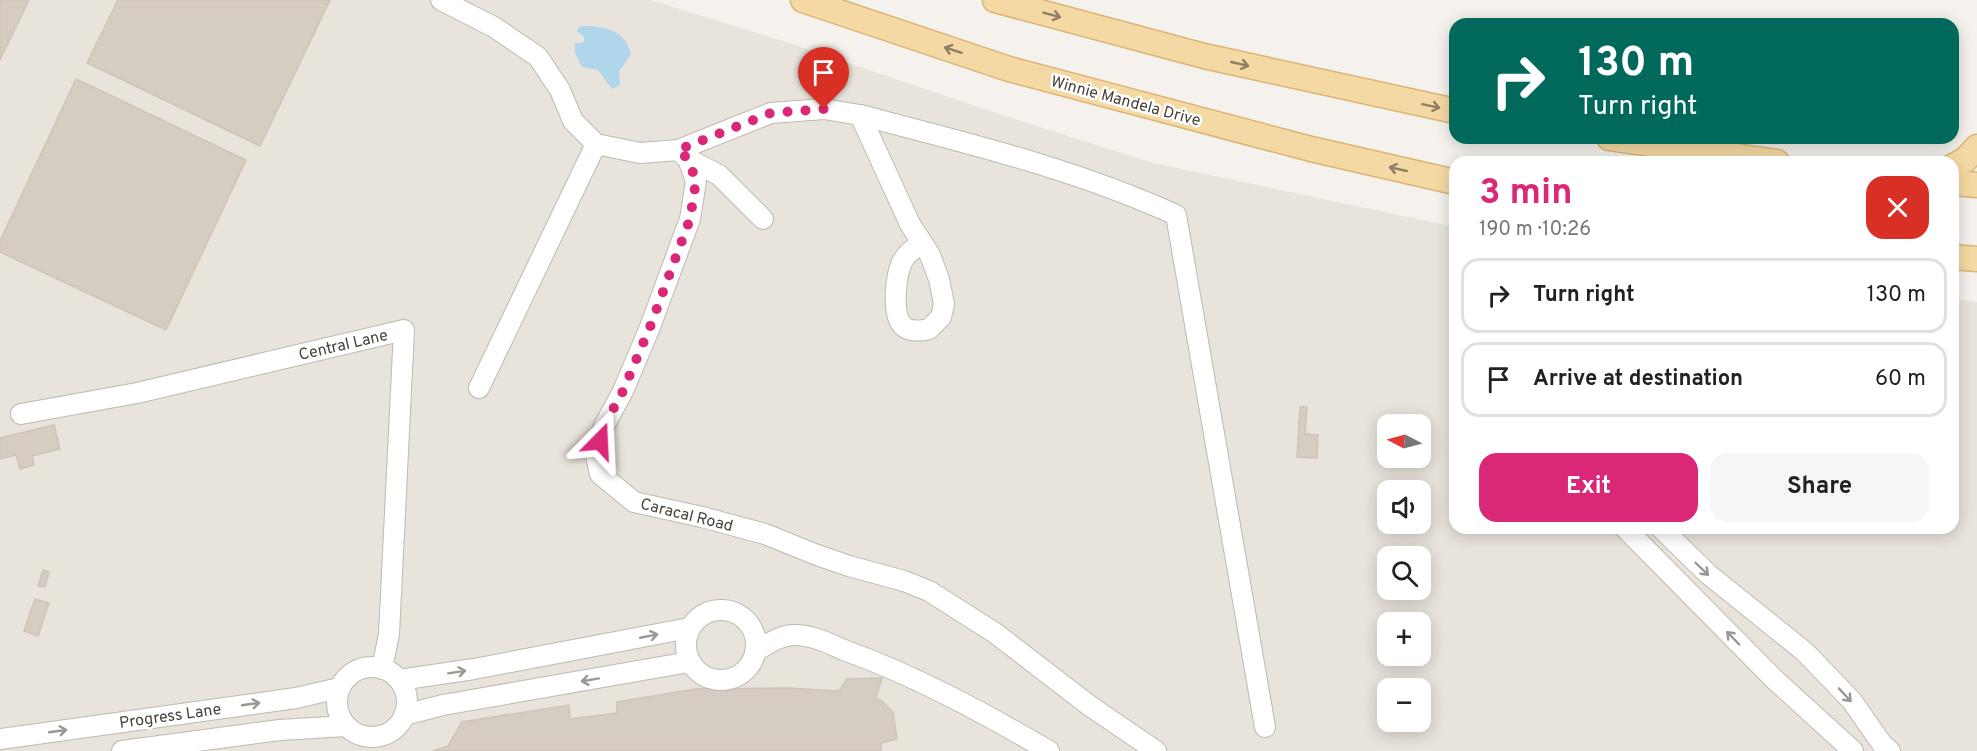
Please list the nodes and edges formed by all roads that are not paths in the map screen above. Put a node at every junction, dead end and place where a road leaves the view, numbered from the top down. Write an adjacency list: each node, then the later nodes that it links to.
1 (441, 0): 6 (street)
2 (803, 0): 12 (main road, Winnie Mandela Drive, one-way to 2)
3 (995, 0): 4 (main road, one-way to 4)
4 (1449, 110)
5 (860, 115): 9 (street); 16 (street); 31 (street)
6 (596, 144): 9 (street); 19 (street)
7 (1651, 144): 10 (main road)
8 (1977, 147): 11 (main road)
9 (683, 155): 15 (street); 36 (street, Caracal Road)
10 (1735, 156)
11 (1959, 163)
12 (1449, 181)
13 (1959, 184): 14 (main road)
14 (1977, 185)
15 (763, 219)
16 (922, 243)
17 (1959, 258): 18 (main road)
18 (1977, 260)
19 (479, 388)
20 (21, 414): 26 (street, Central Lane)
21 (1631, 534): 37 (street, one-way to 21)
22 (1666, 534): 38 (street, one-way to 38)
23 (689, 628): 24 (street); 25 (street); 27 (street, one-way to 23)
24 (755, 652): 25 (street); 35 (street)
25 (689, 662): 29 (street, one-way to 29)
26 (381, 669): 27 (street); 28 (street)
27 (399, 680): 29 (street)
28 (339, 688): 30 (street); 32 (street, Progress Lane, one-way to 28)
29 (404, 715): 33 (street)
30 (346, 726): 33 (street); 34 (street, Progress Lane)
31 (1265, 727)
32 (0, 739)
33 (377, 744)
34 (122, 751)
35 (1049, 751)
36 (1156, 751)
37 (1853, 751)
38 (1890, 751)

